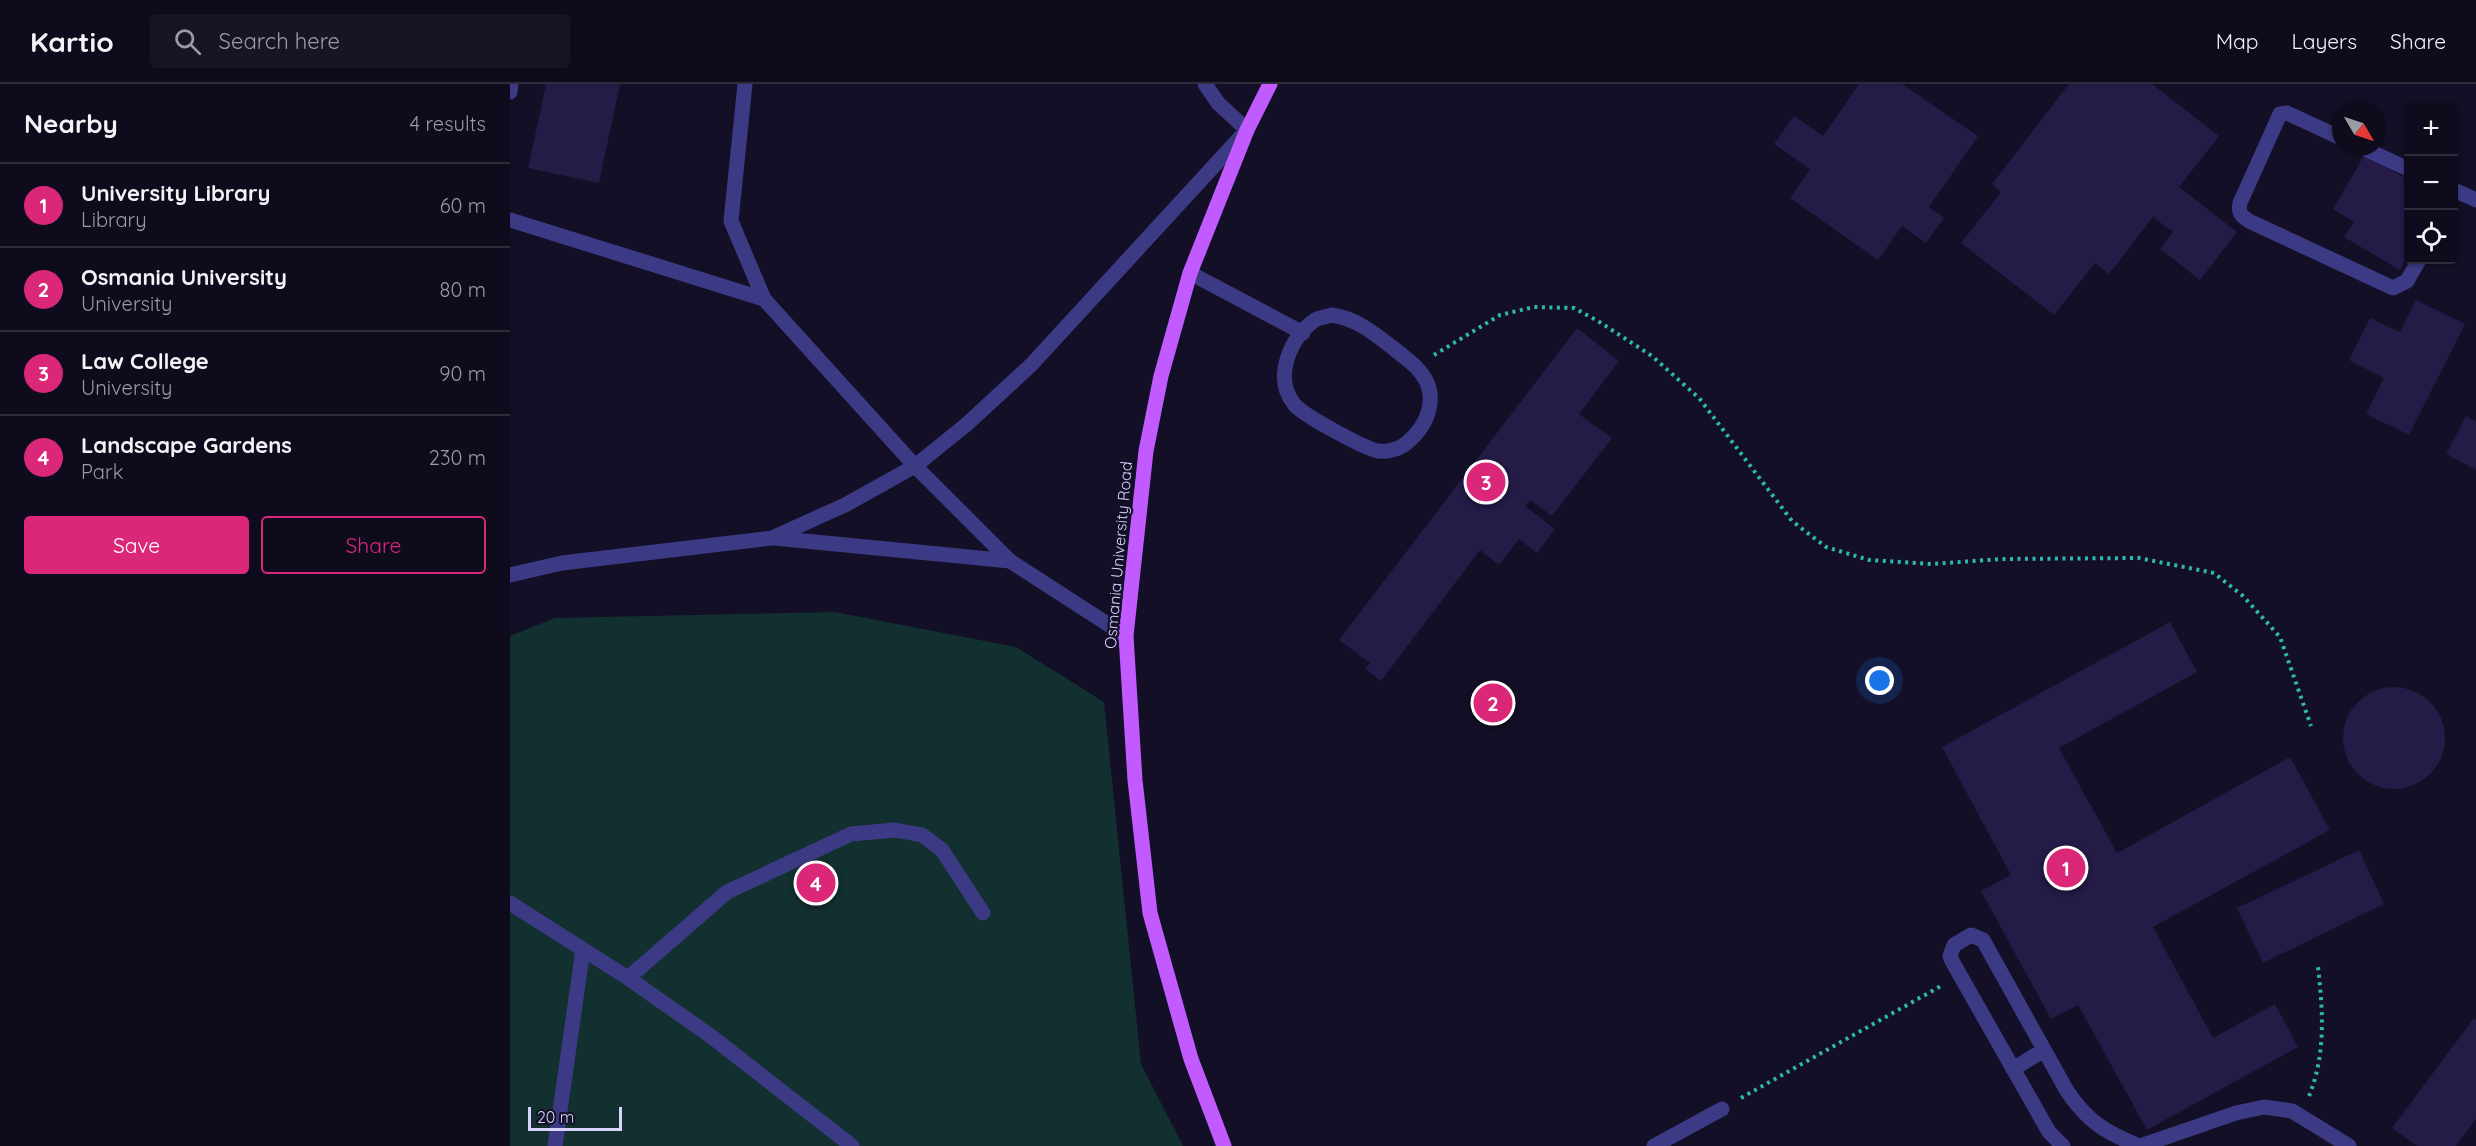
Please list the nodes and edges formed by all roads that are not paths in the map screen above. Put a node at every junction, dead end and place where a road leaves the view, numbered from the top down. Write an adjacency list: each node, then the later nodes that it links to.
1 (511, 84): 5 (street)
2 (745, 84): 15 (street)
3 (1205, 84): 6 (street)
4 (1270, 84): 6 (main road, Osmania University Road)
5 (510, 92)
6 (1247, 130): 14 (main road, Osmania University Road); 17 (street)
7 (2332, 134): 13 (street)
8 (2381, 156): 9 (street)
9 (2404, 167)
10 (2458, 192): 11 (street)
11 (2476, 200)
12 (510, 220): 15 (street)
13 (2417, 264)
14 (1190, 273): 16 (street); 21 (main road, Osmania University Road)
15 (764, 299): 17 (street)
16 (1303, 333): 16 (street)
17 (915, 466): 18 (street); 19 (street)
18 (772, 538): 19 (street); 20 (street)
19 (1010, 561): 21 (street)
20 (510, 575)
21 (1126, 636): 31 (main road, Osmania University Road)
22 (510, 903): 24 (street)
23 (983, 913): 25 (street)
24 (583, 949): 25 (street); 29 (street)
25 (628, 978): 30 (street)
26 (2044, 1050): 27 (street); 27 (street); 34 (street)
27 (2013, 1069): 33 (street)
28 (1722, 1109): 32 (street)
29 (555, 1146)
30 (852, 1146)
31 (1224, 1146)
32 (1654, 1146)
33 (2063, 1146)
34 (2139, 1146): 35 (street)
35 (2349, 1146)

